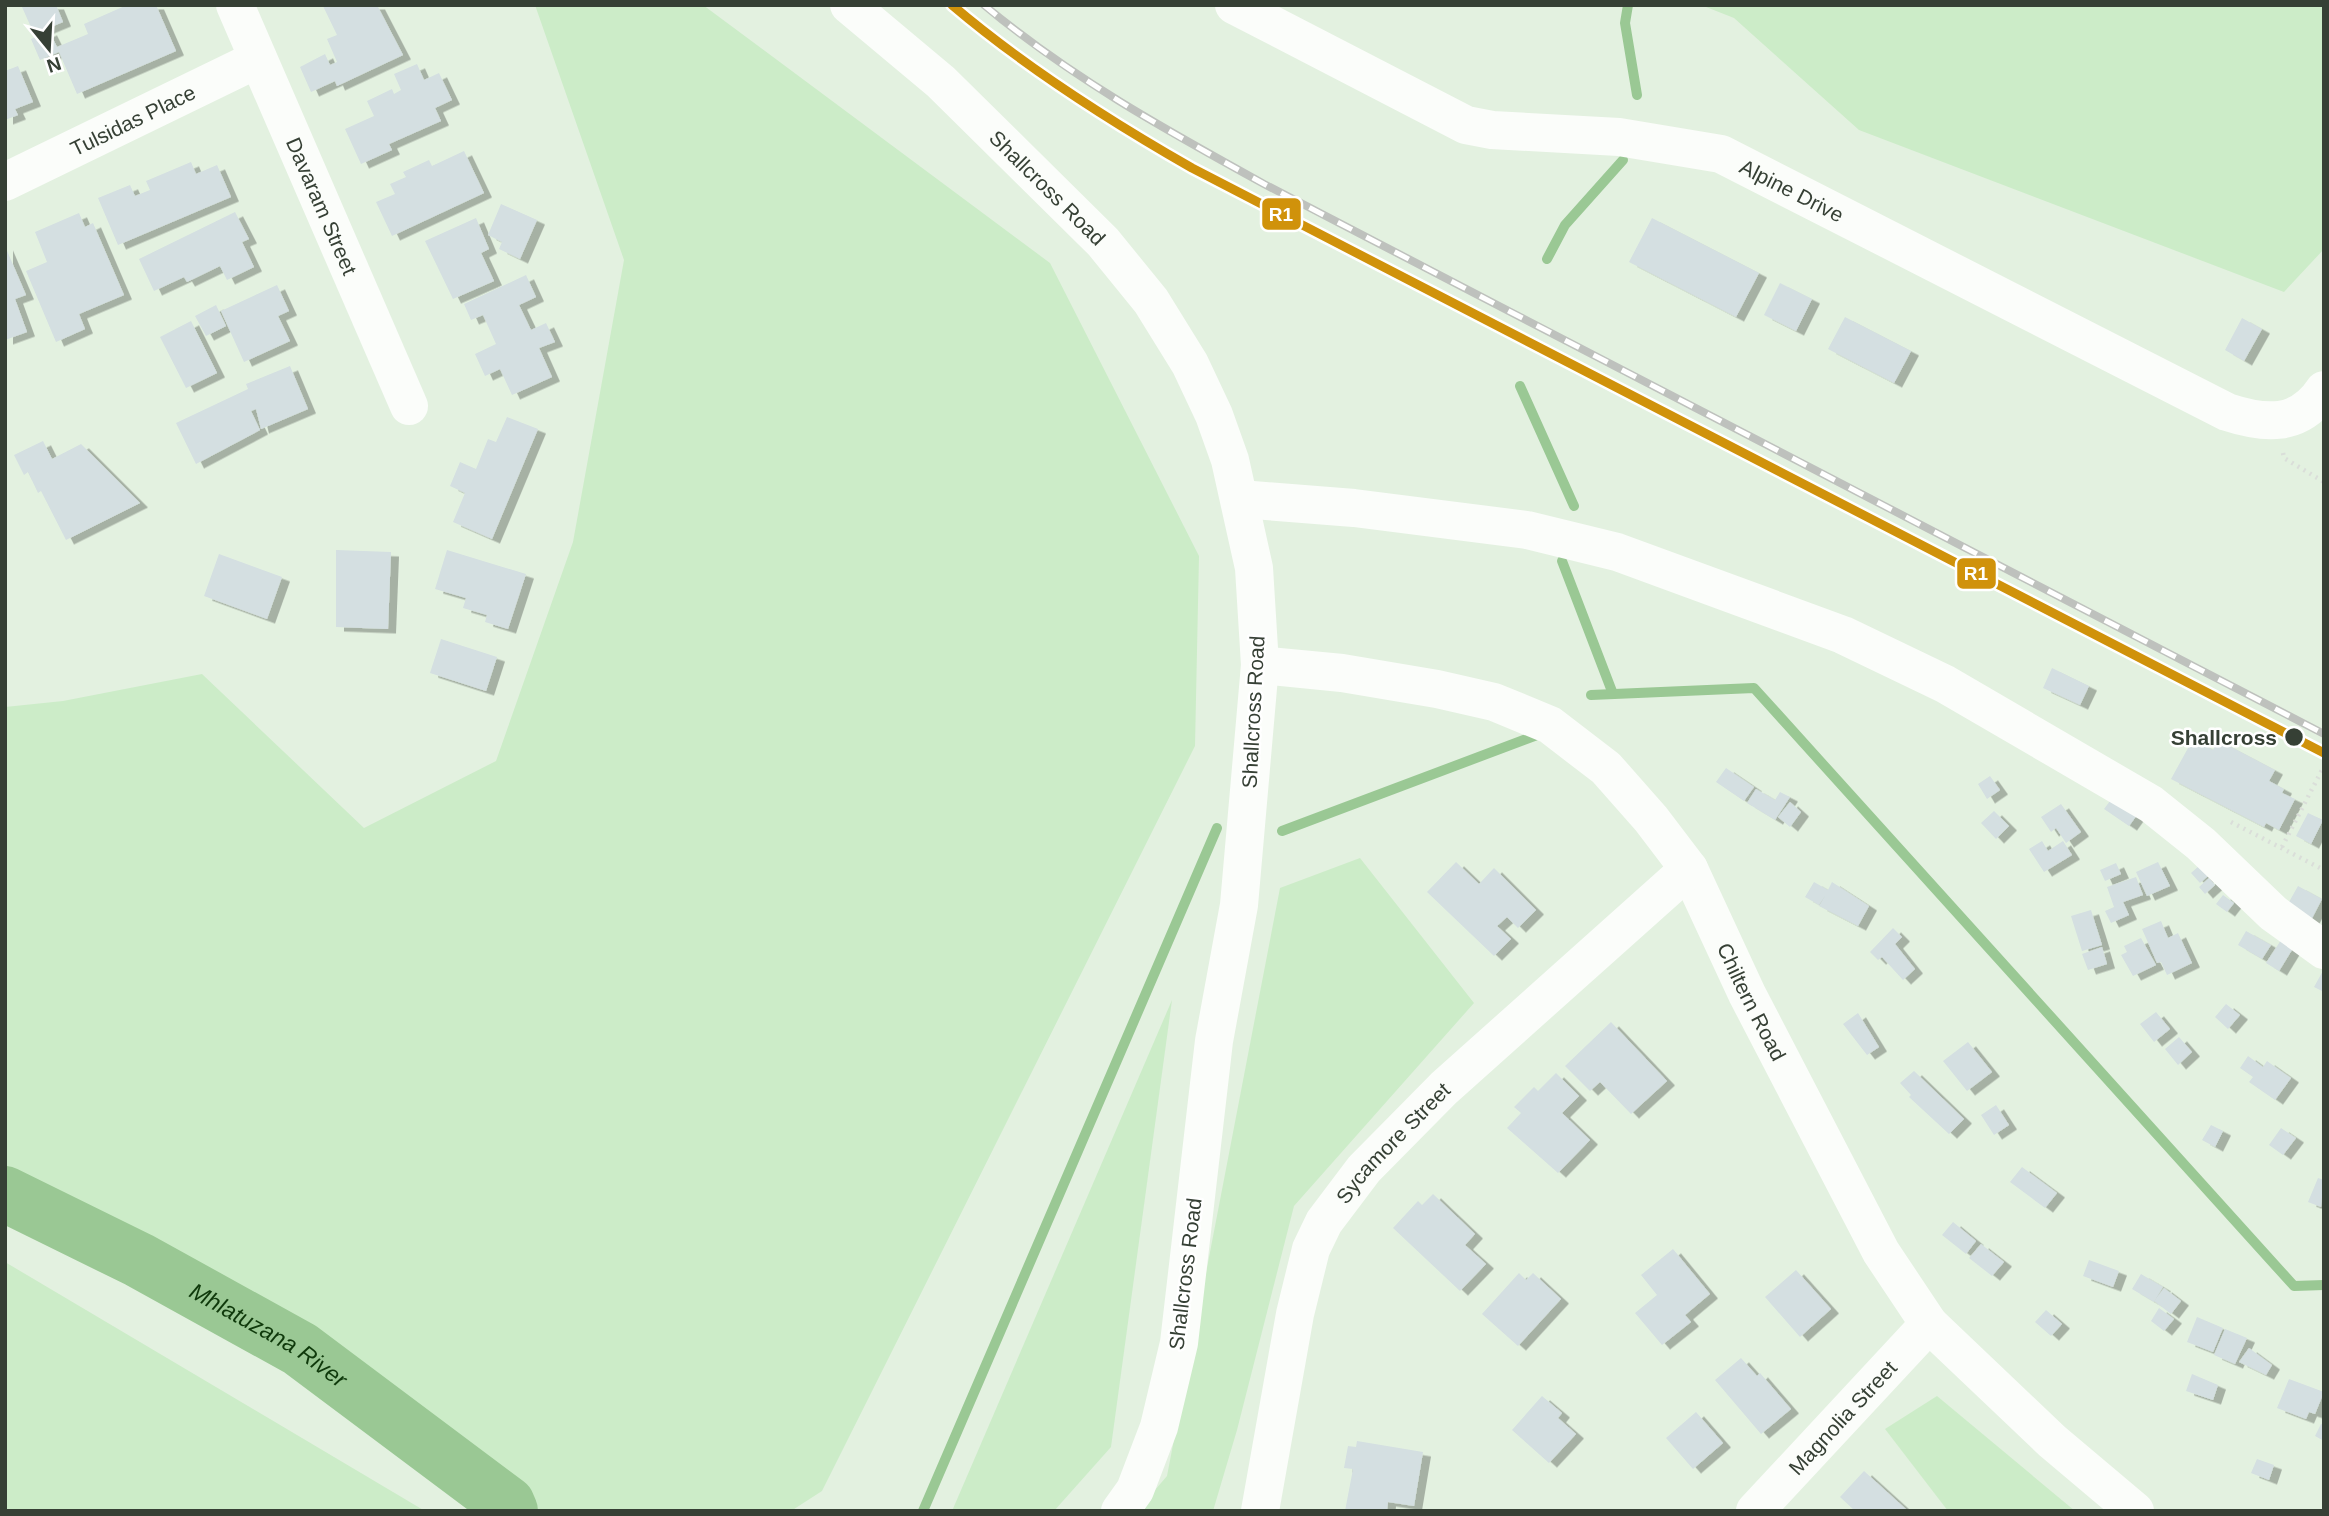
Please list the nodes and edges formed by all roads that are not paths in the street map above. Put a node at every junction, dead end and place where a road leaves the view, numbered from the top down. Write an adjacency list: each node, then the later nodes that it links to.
1 (235, 5): 4 (street, Davaram Street)
2 (849, 5): 8 (street, Shallcross Road)
3 (1234, 5): 6 (street, Alpine Drive)
4 (258, 59): 5 (street, Tulsidas Place); 7 (street, Davaram Street)
5 (5, 182)
6 (2324, 390)
7 (409, 406)
8 (1240, 499): 9 (street, Shallcross Road); 11 (street)
9 (1260, 665): 10 (street, Chiltern Road); 13 (street, Shallcross Road)
10 (1689, 870): 12 (street, Chiltern Road); 14 (street, Sycamore Street)
11 (2324, 950)
12 (1929, 1324): 15 (street, Magnolia Street); 16 (street, Chiltern Road)
13 (1120, 1511)
14 (1260, 1511)
15 (1755, 1511)
16 (2135, 1511)

